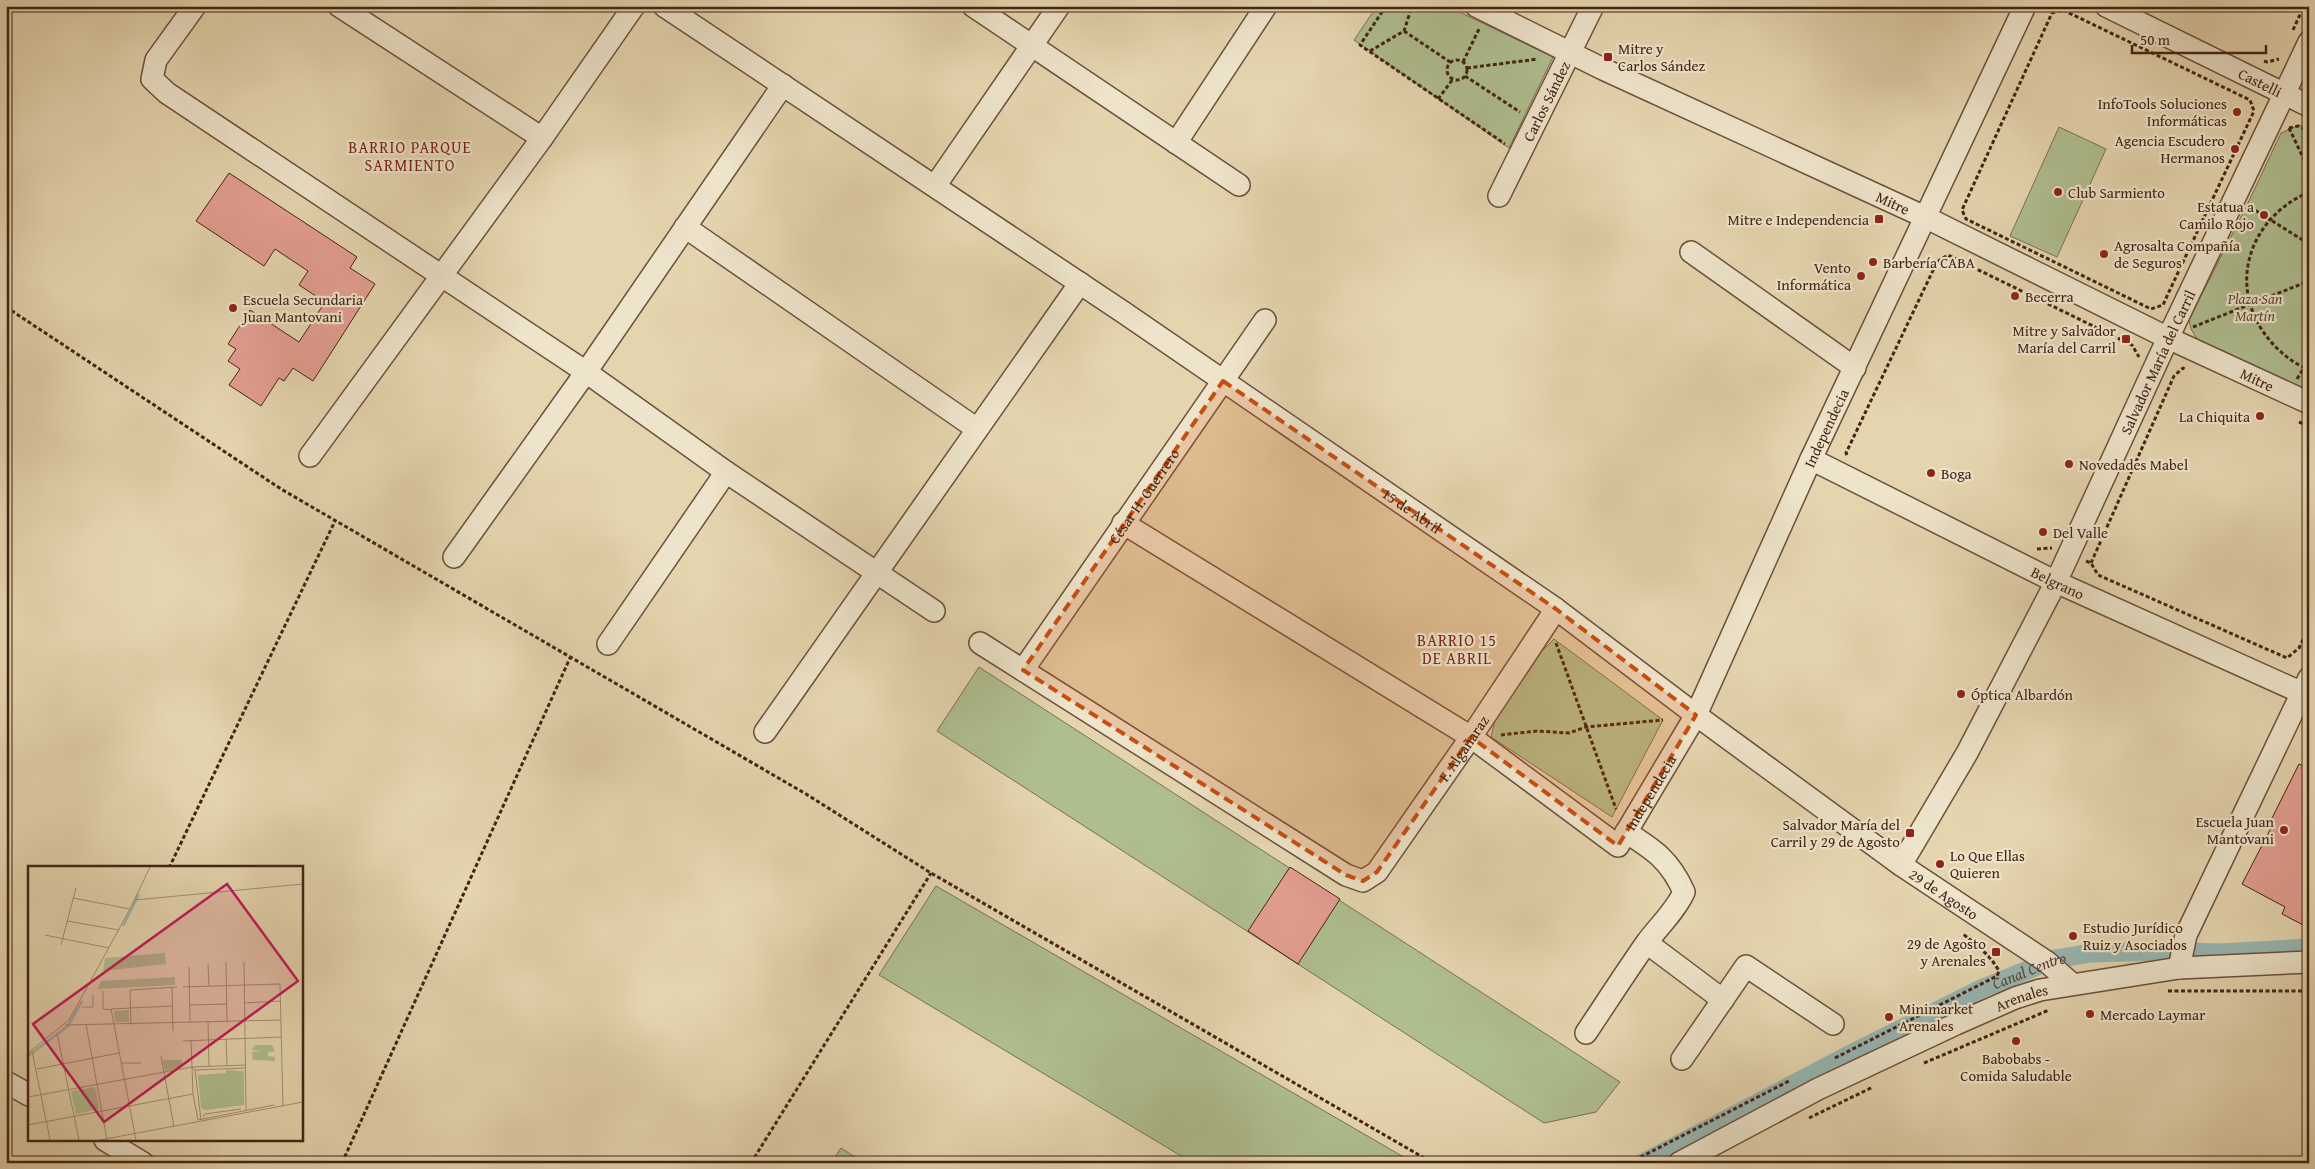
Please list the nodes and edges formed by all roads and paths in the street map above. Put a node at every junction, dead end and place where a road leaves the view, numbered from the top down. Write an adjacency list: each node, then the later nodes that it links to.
1 (195, 6): 50 (street)
2 (340, 6): 35 (street)
3 (634, 6): 35 (street)
4 (664, 6): 26 (street, 15 de Abril)
5 (973, 6): 17 (street)
6 (1059, 6): 17 (street)
7 (1266, 6): 36 (street)
8 (1386, 6): 18 (path)
9 (1412, 6): 15 (path)
10 (1593, 6): 19 (street, Carlos Sández)
11 (2026, 6): 45 (street, Independecia)
12 (2106, 6): 27 (street, Castelli)
13 (2064, 8): 30 (path); 44 (path)
14 (1479, 15): 19 (street, Mitre); 22 (path)
15 (1404, 31): 18 (path); 21 (path)
16 (2309, 42): 27 (street, Salvador María del Carril)
17 (1032, 46): 36 (street); 40 (street)
18 (1370, 51): 28 (path)
19 (1570, 53): 42 (street, Carlos Sández); 45 (street, Mitre)
20 (1544, 58): 23 (path)
21 (1450, 62): 22 (path); 25 (path)
22 (1463, 62): 23 (path)
23 (1467, 68): 24 (path)
24 (1465, 76): 25 (path); 31 (path)
25 (1453, 79): 28 (path)
26 (783, 85): 40 (street, 15 de Abril); 47 (street)
27 (2285, 95): 29 (street, Castelli); 59 (street, Salvador María del Carril)
28 (1438, 99): 37 (path)
29 (2309, 106)
30 (2254, 111)
31 (1525, 114)
32 (2289, 128): 33 (path); 34 (path); 38 (path)
33 (2285, 131)
34 (2309, 131)
35 (542, 138): 50 (street)
36 (1176, 143): 39 (street)
37 (1509, 147)
38 (2309, 170)
39 (1239, 185)
40 (935, 186): 52 (street, 15 de Abril)
41 (2309, 192): 46 (path)
42 (1499, 196)
43 (2247, 205): 46 (path)
44 (1962, 210)
45 (1927, 218): 59 (street, Mitre); 62 (street, Independecia)
46 (2269, 218): 48 (path); 53 (path)
47 (685, 227): 64 (street); 71 (street)
48 (2309, 244)
49 (1691, 252): 62 (street)
50 (442, 276): 64 (street); 73 (street)
51 (2309, 281): 53 (path)
52 (1080, 283): 66 (street, 15 de Abril); 71 (street)
53 (2250, 305): 57 (path); 63 (path)
54 (6, 306): 76 (path)
55 (1265, 320): 66 (street, César H. Guerrero)
56 (2190, 321): 57 (path)
57 (2191, 328): 58 (path)
58 (2194, 334)
59 (2168, 338): 68 (street, Mitre); 80 (street, Salvador María del Carril)
60 (2137, 356): 72 (path)
61 (2309, 359): 63 (path)
62 (1855, 368): 74 (street, Independecia)
63 (2307, 368): 67 (path)
64 (586, 372): 75 (street); 78 (street)
65 (2192, 372): 83 (path)
66 (1223, 381): 77 (street, César H. Guerrero); 81 (street, 15 de Abril)
67 (2293, 386)
68 (2309, 404)
69 (2291, 418): 70 (path)
70 (2309, 426)
71 (977, 429): 79 (street)
72 (1846, 453)
73 (310, 456)
74 (1811, 459): 80 (street, Belgrano); 90 (street, Independecia)
75 (726, 472): 79 (street); 86 (street)
76 (335, 520): 87 (path); 99 (path)
77 (1123, 523): 88 (street, César H. Guerrero); 95 (street)
78 (454, 557)
79 (877, 573): 82 (street); 93 (street)
80 (2056, 582): 89 (street, Belgrano); 98 (street, Salvador María del Carril)
81 (1556, 608): 90 (street, 15 de Abril); 95 (street, F. Algañaraz)
82 (934, 611)
83 (2309, 627)
84 (1554, 639): 92 (path)
85 (980, 643): 88 (street)
86 (608, 644)
87 (570, 658): 100 (path); 122 (path)
88 (1023, 670): 95 (street, F. Algañaraz)
89 (2306, 689): 103 (street)
90 (1696, 716): 97 (street, Independecia); 98 (street, 29 de Agosto)
91 (1662, 720): 92 (path)
92 (1586, 727): 94 (path); 96 (path)
93 (765, 732)
94 (1498, 736)
95 (1471, 737): 97 (street)
96 (1616, 809)
97 (1622, 839): 102 (street)
98 (1901, 865): 105 (street, 29 de Agosto)
99 (171, 866)
100 (931, 873): 123 (path); 124 (path)
101 (1963, 934): 113 (path)
102 (1647, 943): 108 (street); 111 (street)
103 (2180, 962): 104 (street, Arenales); 105 (street, Arenales)
104 (2309, 962)
105 (2072, 984): 126 (street, Arenales)
106 (2160, 990): 107 (path)
107 (2309, 991)
108 (1723, 1000): 110 (street); 112 (street)
109 (2057, 1007): 114 (path)
110 (1834, 1024)
111 (1586, 1033)
112 (1682, 1059)
113 (1830, 1060)
114 (1919, 1064)
115 (1794, 1078): 125 (path)
116 (6, 1082): 118 (street)
117 (1877, 1085): 119 (path)
118 (28, 1094)
119 (1807, 1119)
120 (108, 1142): 121 (street)
121 (143, 1163)
122 (342, 1163)
123 (751, 1163)
124 (1433, 1163)
125 (1629, 1163)
126 (1679, 1163)

